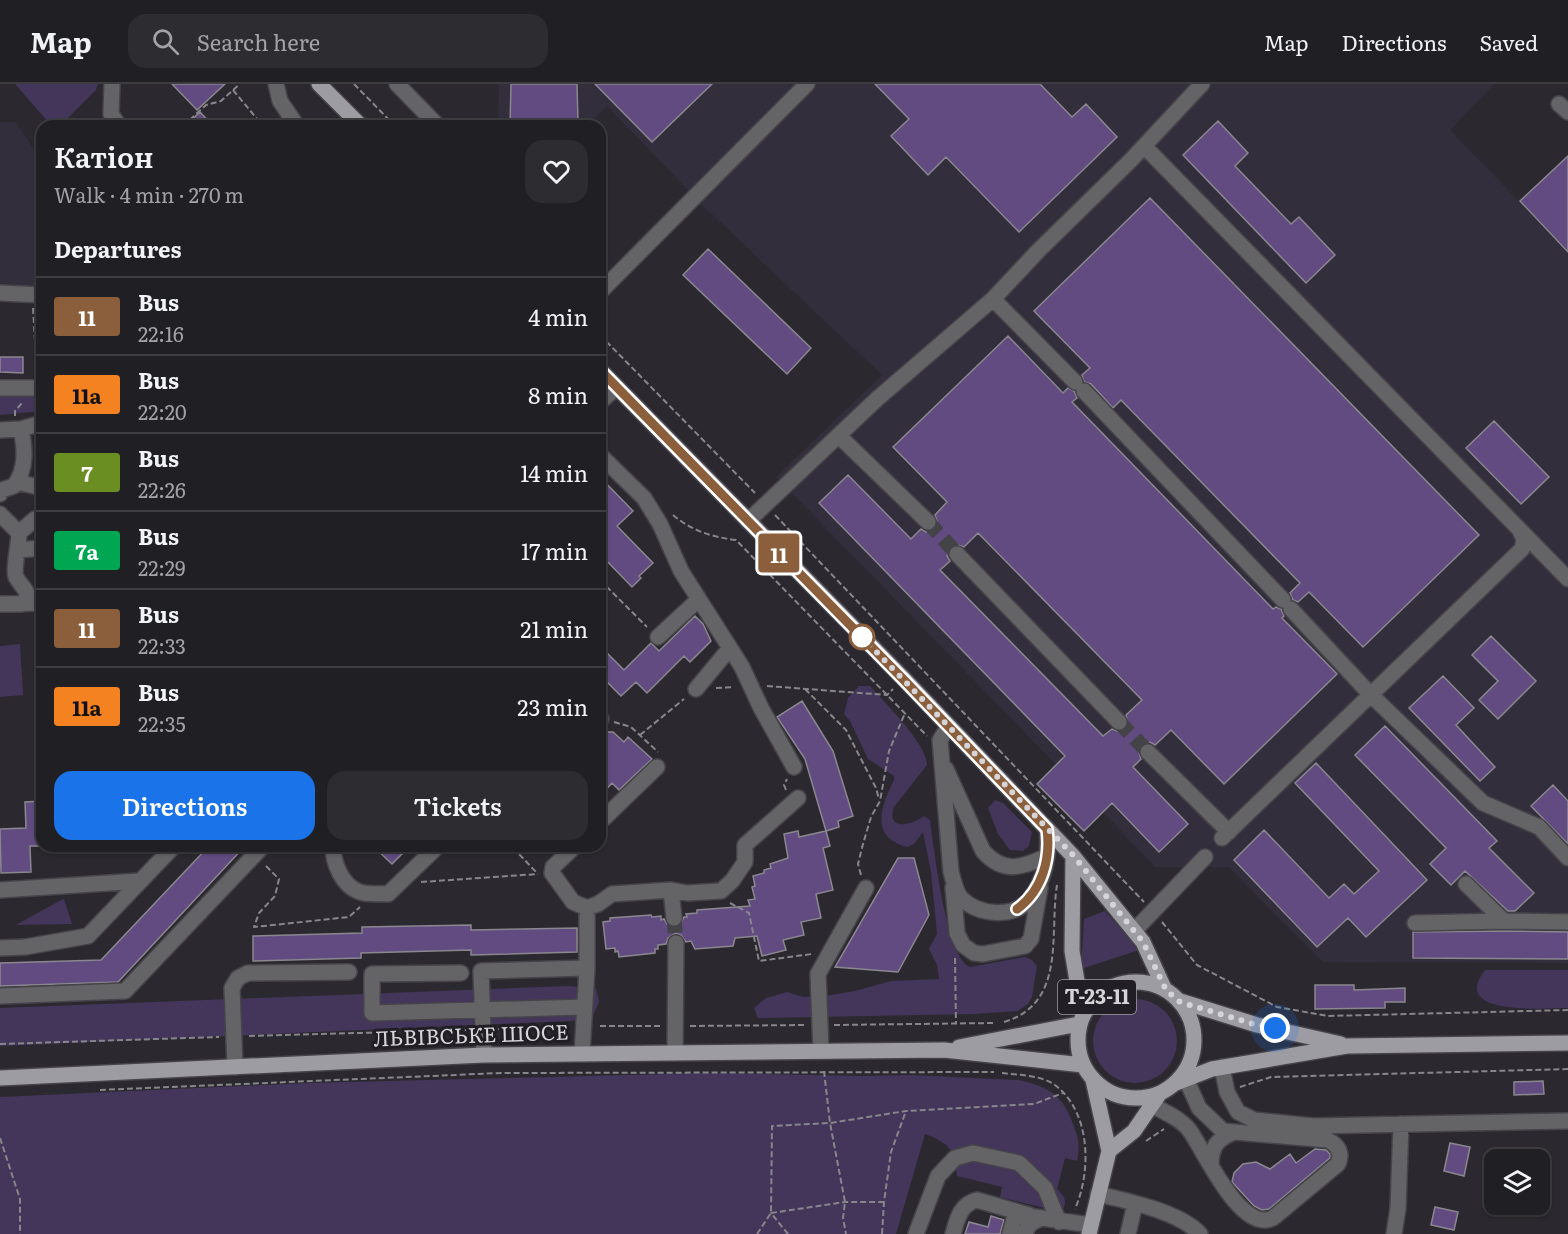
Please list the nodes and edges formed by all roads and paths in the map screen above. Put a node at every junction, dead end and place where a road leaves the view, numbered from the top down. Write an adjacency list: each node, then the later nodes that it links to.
1 (112, 84): 10 (street)
2 (240, 84): 9 (path)
3 (276, 84): 13 (street)
4 (319, 84): 14 (main road)
5 (354, 84): 15 (path)
6 (397, 84): 16 (street)
7 (807, 84): 18 (street)
8 (1202, 84): 17 (street)
9 (233, 90): 11 (path); 12 (path)
10 (115, 120)
11 (190, 120)
12 (258, 120)
13 (293, 120)
14 (355, 120)
15 (389, 120)
16 (432, 120)
17 (1144, 146): 21 (street); 44 (street)
18 (606, 286)
19 (0, 293): 20 (street)
20 (36, 295)
21 (993, 299): 33 (street); 62 (street)
22 (33, 308): 24 (path)
23 (606, 341): 38 (path)
24 (36, 357)
25 (606, 376): 26 (main road, Т-23-11)
26 (617, 387): 30 (street); 42 (main road, Т-23-11)
27 (0, 388): 28 (street)
28 (36, 389)
29 (36, 391): 32 (path)
30 (606, 397)
31 (36, 424): 32 (street)
32 (12, 429): 35 (street)
33 (839, 436): 38 (street); 43 (street)
34 (606, 460): 53 (street)
35 (17, 482): 36 (street); 37 (street)
36 (36, 487)
37 (0, 494)
38 (766, 504): 42 (street); 101 (path)
39 (667, 509): 63 (path)
40 (0, 514): 45 (street)
41 (35, 519): 45 (street)
42 (748, 521): 67 (main road, Т-23-11)
43 (928, 522)
44 (1519, 529): 47 (street); 50 (street)
45 (19, 533): 48 (street)
46 (36, 548): 48 (street)
47 (1522, 549): 50 (street); 62 (street)
48 (18, 550): 54 (street)
49 (957, 554): 66 (street)
50 (1545, 554): 51 (street)
51 (1568, 579)
52 (606, 586): 57 (path)
53 (699, 599): 57 (street); 58 (street)
54 (22, 603): 55 (street); 56 (street)
55 (36, 603)
56 (0, 604)
57 (658, 637)
58 (730, 648): 61 (street); 73 (street)
59 (773, 686): 60 (path)
60 (805, 688): 63 (path); 75 (path)
61 (696, 689): 68 (path)
62 (1370, 694): 70 (street); 86 (street)
63 (887, 695): 64 (path)
64 (905, 713): 69 (path); 75 (path)
65 (606, 721): 68 (path)
66 (1119, 722)
67 (949, 726): 71 (street); 77 (main road, Т-23-11)
68 (640, 735): 72 (path)
69 (930, 742)
70 (1148, 752)
71 (942, 760): 84 (street); 89 (street)
72 (657, 767): 76 (street)
73 (794, 767)
74 (798, 798): 97 (street)
75 (880, 801): 95 (path)
76 (606, 816)
77 (1047, 829): 84 (street); 87 (main road, Т-23-11)
78 (168, 852): 93 (street)
79 (257, 852): 115 (street)
80 (334, 852): 98 (street)
81 (432, 852): 92 (street)
82 (569, 852): 90 (street)
83 (518, 853): 90 (path)
84 (1047, 856): 91 (street)
85 (1205, 857): 101 (street)
86 (1568, 858)
87 (1073, 859): 106 (main road, Т-23-11); 120 (main road, Т-23-11); 121 (path)
88 (270, 870): 98 (path)
89 (951, 872): 91 (street); 91 (street)
90 (545, 873): 92 (path); 100 (street)
91 (1042, 876)
92 (403, 879): 98 (street)
93 (140, 881): 96 (street); 108 (street)
94 (1466, 884): 103 (street)
95 (866, 888): 109 (street)
96 (0, 890)
97 (671, 890): 100 (street); 102 (street)
98 (375, 893)
99 (722, 898): 109 (path)
100 (587, 908): 111 (street)
101 (1153, 911): 106 (street); 118 (path)
102 (674, 918)
103 (1504, 921): 104 (street); 105 (street)
104 (1568, 922)
105 (1415, 923)
106 (1134, 931): 114 (main road, Т-23-11)
107 (676, 943): 124 (street)
108 (0, 948)
109 (830, 952): 122 (street)
110 (954, 952): 121 (path)
111 (587, 968): 117 (street); 119 (street)
112 (349, 972): 126 (street)
113 (461, 973): 119 (street)
114 (1166, 990): 116 (main road, Т-23-11); 120 (main road, Т-23-11)
115 (0, 996)
116 (1180, 1002): 129 (main road); 143 (main road, Т-23-11)
117 (584, 1007): 119 (street); 123 (street)
118 (1568, 1010)
119 (483, 1011): 125 (street)
120 (1082, 1017): 130 (main road, ЛЬВІВСЬКЕ ШОСЕ); 135 (main road, Т-23-11)
121 (956, 1024): 122 (path)
122 (820, 1025): 124 (path); 131 (street)
123 (583, 1026): 124 (path); 125 (path); 133 (street)
124 (674, 1026): 132 (street)
125 (483, 1029): 126 (path); 134 (street)
126 (233, 1037): 128 (path); 136 (street)
127 (1568, 1043): 129 (main road)
128 (0, 1044)
129 (1347, 1046): 137 (main road)
130 (944, 1050): 131 (main road, ЛЬВІВСЬКЕ ШОСЕ); 135 (main road, ЛЬВІВСЬКЕ ШОСЕ)
131 (821, 1051): 132 (main road, ЛЬВІВСЬКЕ ШОСЕ)
132 (675, 1053): 133 (main road, ЛЬВІВСЬКЕ ШОСЕ)
133 (582, 1054): 134 (main road, ЛЬВІВСЬКЕ ШОСЕ)
134 (484, 1055): 136 (main road, ЛЬВІВСЬКЕ ШОСЕ)
135 (1083, 1065): 142 (main road, Т-23-11)
136 (235, 1067): 141 (main road, ЛЬВІВСЬКЕ ШОСЕ)
137 (1222, 1067): 143 (main road); 150 (street)
138 (1568, 1069): 140 (path)
139 (824, 1071): 144 (path); 145 (path); 149 (path)
140 (1271, 1077)
141 (0, 1078)
142 (1093, 1080): 146 (main road, Т-23-11); 153 (main road, Т-23-11)
143 (1181, 1081): 146 (main road, Т-23-11); 151 (street)
144 (92, 1090)
145 (1063, 1093): 147 (path); 161 (path)
146 (1156, 1099): 153 (main road, Т-23-11); 154 (street)
147 (906, 1110): 149 (path); 157 (path)
148 (1568, 1121): 150 (street)
149 (830, 1123): 156 (path); 159 (path)
150 (1401, 1124): 174 (street)
151 (1232, 1133): 154 (street); 154 (street)
152 (0, 1138): 164 (path)
153 (1108, 1151): 155 (main road, Т-23-11)
154 (1211, 1165)
155 (1098, 1194): 158 (street); 162 (main road, Т-23-11)
156 (845, 1202): 157 (path); 159 (path); 167 (path)
157 (884, 1202): 168 (path)
158 (1135, 1204): 163 (street); 173 (street)
159 (771, 1213): 165 (path); 166 (path)
160 (1035, 1216): 161 (street); 170 (street); 171 (street); 172 (street)
161 (1064, 1222): 162 (street); 169 (street)
162 (1090, 1230)
163 (1200, 1233)
164 (20, 1234)
165 (757, 1234)
166 (788, 1234)
167 (846, 1234)
168 (882, 1234)
169 (916, 1234)
170 (953, 1234)
171 (1010, 1234)
172 (1025, 1234)
173 (1128, 1234)
174 (1394, 1234)

